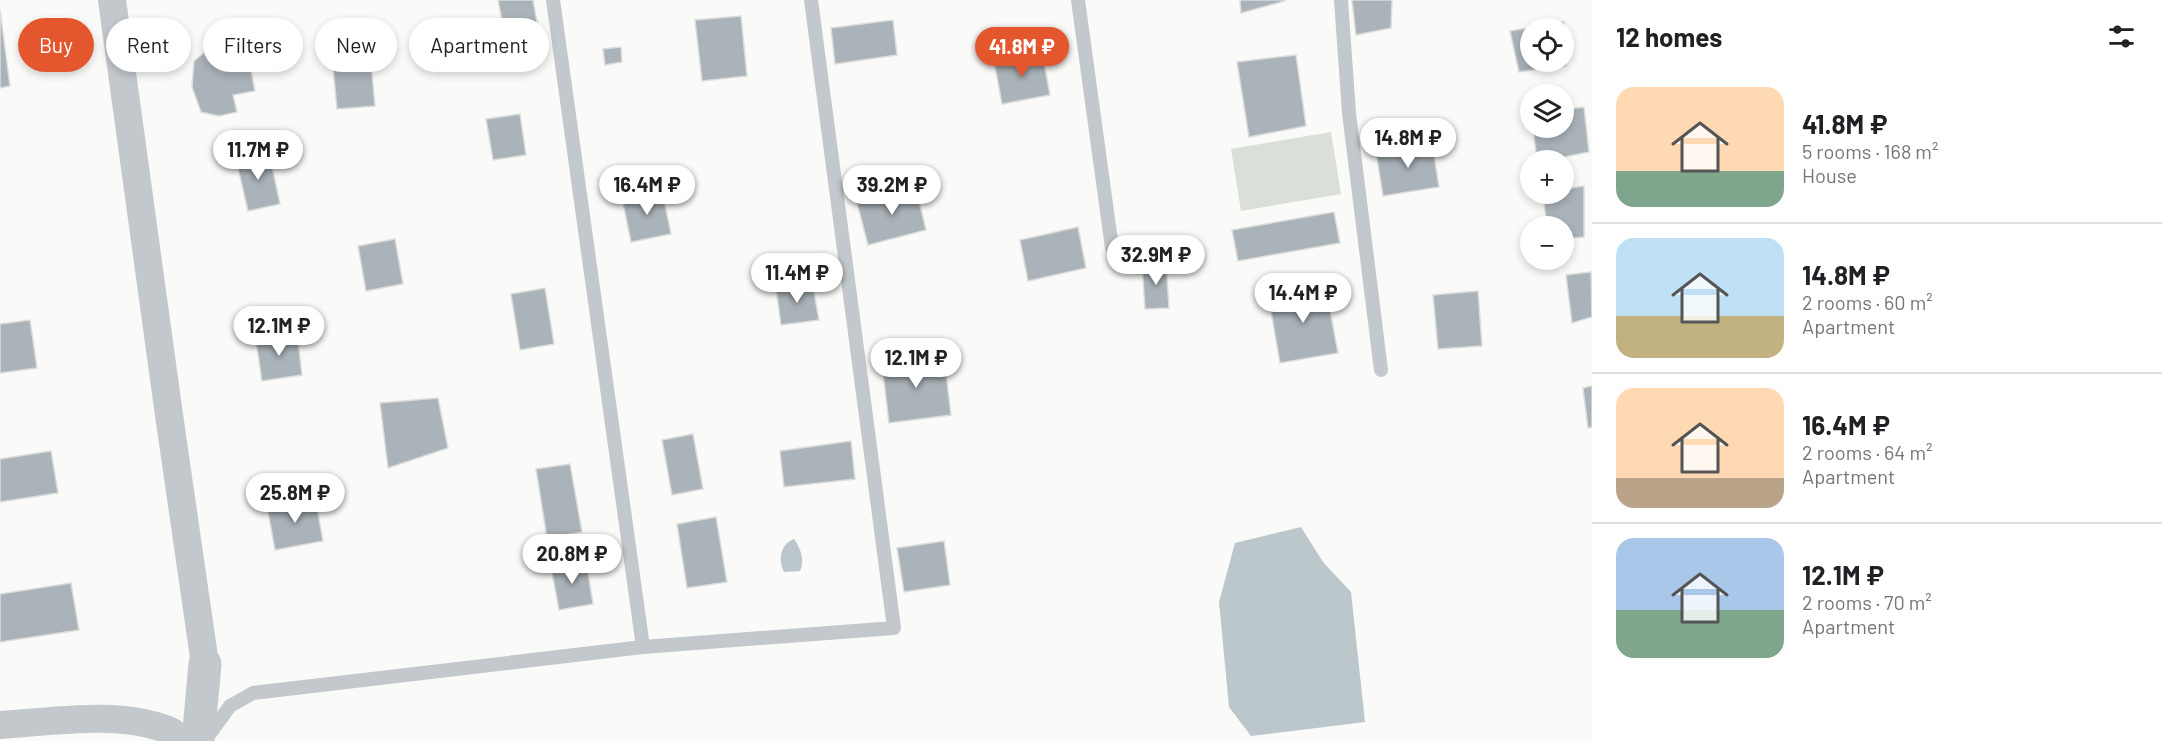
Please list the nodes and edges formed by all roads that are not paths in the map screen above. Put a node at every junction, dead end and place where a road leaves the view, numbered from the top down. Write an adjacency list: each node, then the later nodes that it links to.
1 (112, 0): 9 (street)
2 (553, 0): 8 (lane)
3 (812, 0): 8 (lane)
4 (1078, 0): 6 (lane)
5 (1341, 0): 7 (lane)
6 (1112, 248)
7 (1381, 370)
8 (643, 647): 13 (lane)
9 (205, 664): 12 (street)
10 (0, 725): 11 (street)
11 (183, 741)
12 (198, 741)
13 (205, 741)

